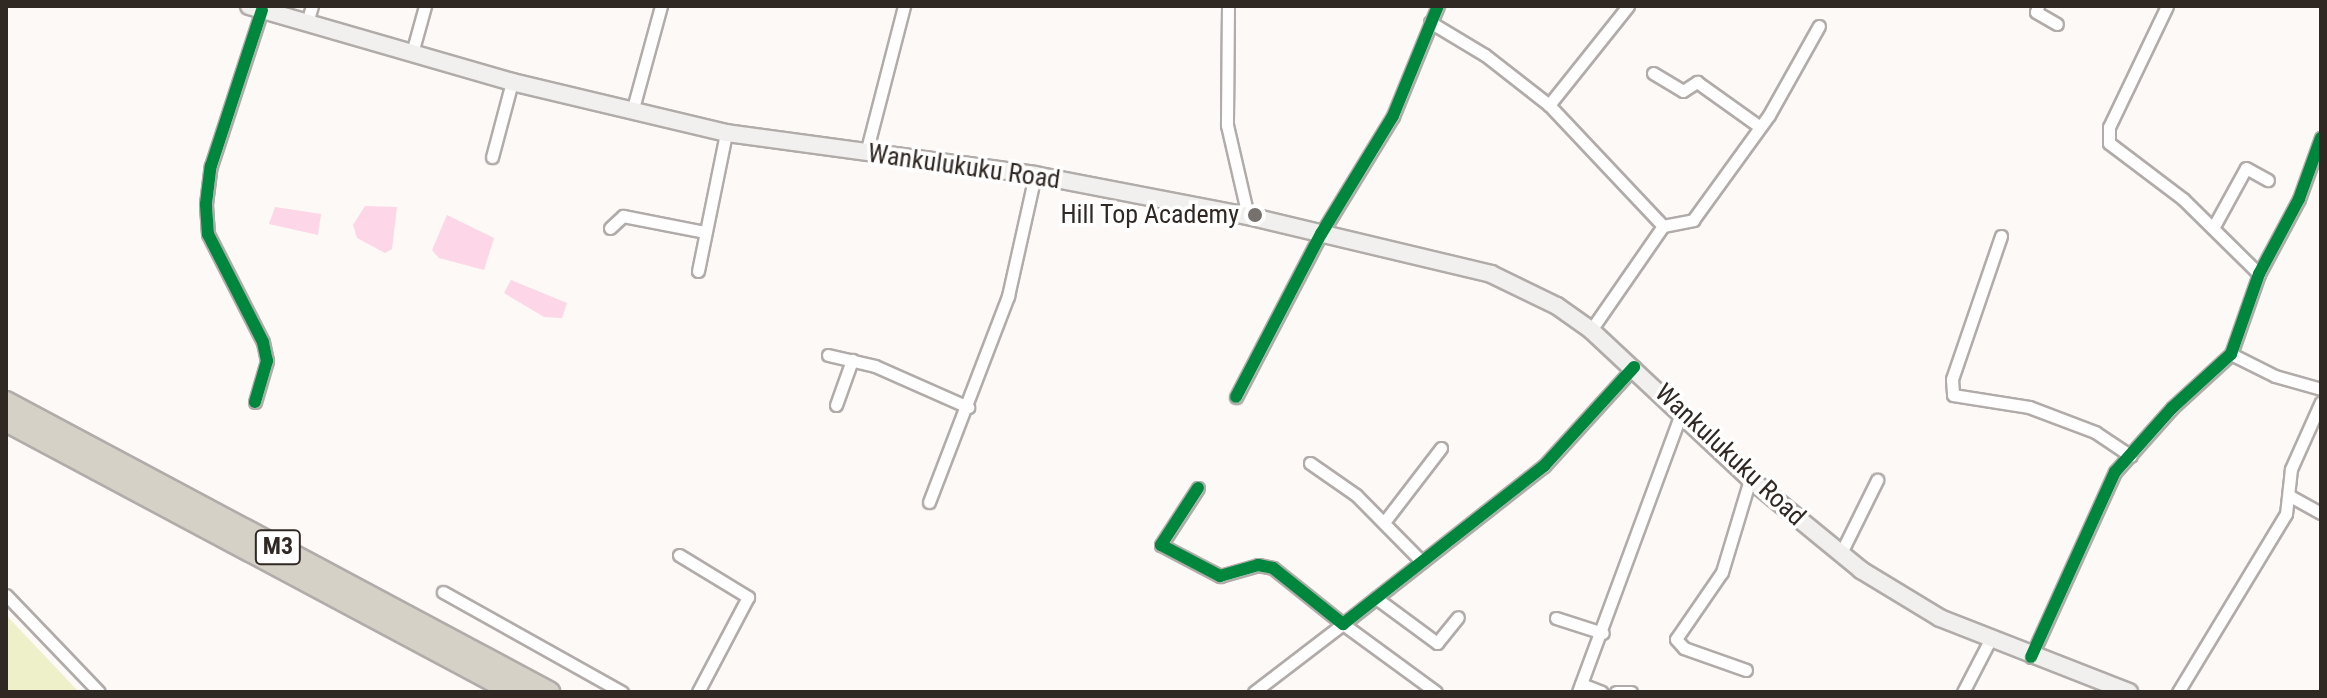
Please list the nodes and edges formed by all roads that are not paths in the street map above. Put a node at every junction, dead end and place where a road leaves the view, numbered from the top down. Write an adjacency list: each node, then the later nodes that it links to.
1 (312, 6): 12 (street)
2 (425, 6): 15 (street)
3 (661, 6): 19 (street)
4 (904, 6): 23 (street)
5 (1228, 6): 27 (street)
6 (1438, 6): 11 (street)
7 (1628, 6): 18 (street)
8 (2038, 6): 13 (street)
9 (2167, 6): 30 (street)
10 (256, 8): 12 (main road, Wankulukuku Road); 44 (street)
11 (1430, 22): 18 (street); 32 (street)
12 (307, 23): 15 (main road, Wankulukuku Road)
13 (2057, 24)
14 (1819, 26): 20 (street)
15 (412, 53): 17 (main road, Wankulukuku Road)
16 (1653, 73): 20 (street)
17 (512, 82): 19 (main road, Wankulukuku Road); 24 (street)
18 (1549, 105): 28 (street)
19 (632, 112): 21 (main road, Wankulukuku Road)
20 (1760, 127): 28 (street)
21 (726, 133): 23 (main road, Wankulukuku Road); 31 (street)
22 (2321, 138): 35 (street)
23 (866, 153): 25 (main road, Wankulukuku Road)
24 (492, 157)
25 (1035, 175): 27 (main road, Wankulukuku Road); 47 (street)
26 (2268, 180): 30 (street)
27 (1248, 216): 32 (main road, Wankulukuku Road)
28 (1663, 226): 36 (street)
29 (610, 228): 31 (street)
30 (2213, 228): 35 (street)
31 (705, 232): 34 (street)
32 (1321, 234): 36 (main road, Wankulukuku Road); 42 (street)
33 (2001, 236): 51 (street)
34 (698, 271)
35 (2259, 274): 37 (street)
36 (1591, 330): 40 (main road, Wankulukuku Road)
37 (2231, 354): 41 (street); 51 (street)
38 (828, 355): 39 (street)
39 (852, 360): 46 (street); 47 (street)
40 (1634, 367): 48 (main road, Wankulukuku Road); 62 (street)
41 (2321, 389)
42 (1236, 397)
43 (6, 402): 76 (highway, M3)
44 (255, 402)
45 (2321, 402): 56 (street)
46 (836, 405)
47 (968, 407): 57 (street)
48 (1682, 411): 53 (main road, Wankulukuku Road); 69 (street)
49 (6, 421): 75 (highway, M3)
50 (1441, 448): 59 (street)
51 (2131, 456): 71 (street)
52 (1310, 463): 59 (street)
53 (1750, 479): 61 (main road, Wankulukuku Road); 72 (street)
54 (1877, 480): 61 (street)
55 (1198, 488): 68 (street)
56 (2290, 496): 58 (street); 86 (street)
57 (929, 502)
58 (2321, 513)
59 (1385, 521): 62 (street)
60 (679, 555): 78 (street)
61 (1840, 555): 70 (main road, Wankulukuku Road)
62 (1422, 562): 65 (street)
63 (443, 592): 77 (street)
64 (6, 595): 74 (street)
65 (1376, 598): 66 (street); 68 (street)
66 (1458, 617)
67 (1556, 618): 69 (street)
68 (1343, 624): 79 (street); 80 (street)
69 (1603, 633): 73 (street)
70 (1990, 640): 71 (main road, Wankulukuku Road); 84 (street)
71 (2031, 657): 85 (main road, Wankulukuku Road)
72 (1746, 670)
73 (1580, 688): 81 (street)
74 (99, 692)
75 (514, 692)
76 (549, 692)
77 (622, 692)
78 (698, 692)
79 (1254, 692)
80 (1436, 692)
81 (1602, 692)
82 (1616, 692): 83 (street)
83 (1631, 692)
84 (1963, 692)
85 (2129, 692)
86 (2178, 692)

